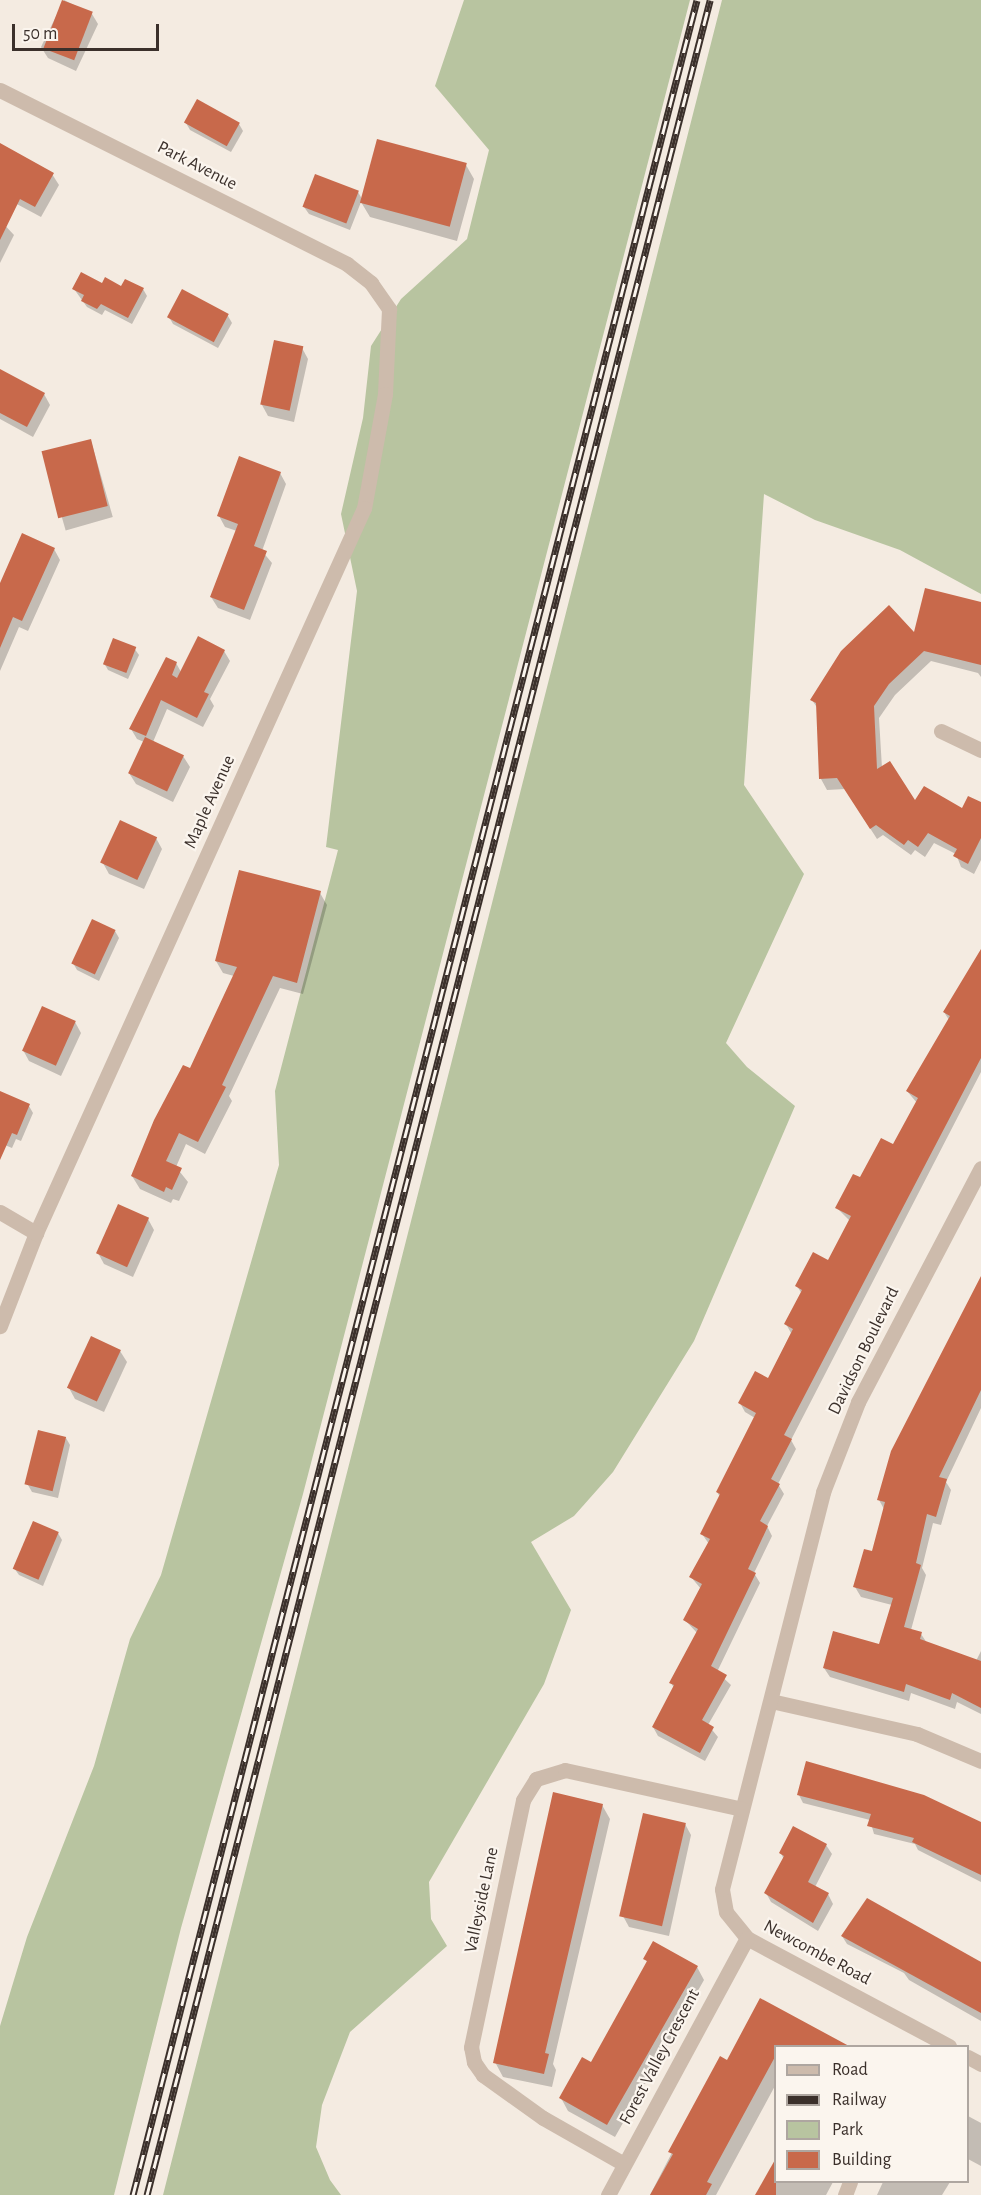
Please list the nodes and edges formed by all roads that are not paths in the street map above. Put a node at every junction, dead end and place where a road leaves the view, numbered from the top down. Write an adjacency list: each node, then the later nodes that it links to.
1 (0, 90): 2 (street, Park Avenue)
2 (372, 283): 7 (street, Maple Avenue)
3 (941, 731): 4 (street)
4 (981, 750)
5 (981, 1168): 9 (street, Davidson Boulevard)
6 (0, 1212): 7 (street)
7 (36, 1233): 8 (street, Maple Avenue)
8 (0, 1326)
9 (771, 1701): 10 (street); 11 (street, Davidson Boulevard)
10 (981, 1761)
11 (750, 1785): 12 (street, Newcombe Road)
12 (742, 1809): 13 (street, Newcombe Road); 16 (street, Valleyside Lane)
13 (747, 1938): 14 (street, Newcombe Road); 16 (street, Forest Valley Crescent)
14 (926, 2041): 15 (street, Newcombe Road)
15 (944, 2045)
16 (624, 2164): 17 (street, Forest Valley Crescent)
17 (608, 2195)

